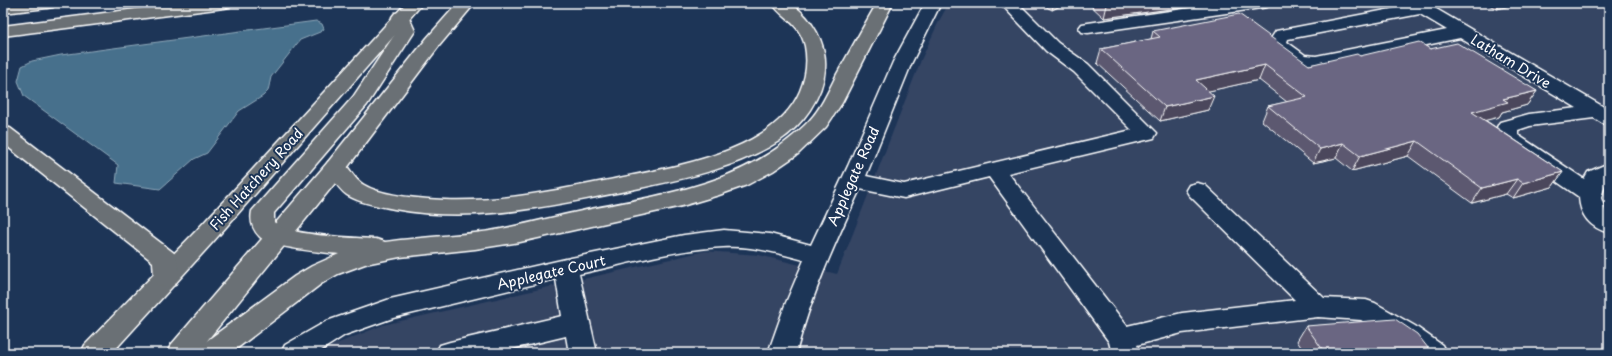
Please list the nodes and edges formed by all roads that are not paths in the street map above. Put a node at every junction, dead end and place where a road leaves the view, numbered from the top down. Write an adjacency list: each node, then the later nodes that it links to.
1 (47, 3): 10 (main road)
2 (224, 3): 13 (main road)
3 (780, 3): 17 (main road)
4 (885, 3): 25 (main road)
5 (933, 3): 20 (street, Applegate Road)
6 (1008, 3): 18 (street)
7 (1260, 3): 12 (street)
8 (464, 6): 17 (main road)
9 (1418, 6): 14 (street, Latham Drive); 14 (street)
10 (3, 8)
11 (407, 12): 24 (main road); 28 (main road, Fish Hatchery Road)
12 (1088, 28)
13 (3, 30)
14 (1463, 32): 15 (street, Latham Drive)
15 (1604, 115): 22 (street)
16 (3, 133): 28 (main road)
17 (336, 167): 24 (main road)
18 (994, 169): 20 (street); 31 (street)
19 (1609, 170): 22 (street)
20 (852, 180): 26 (street, Applegate Road)
21 (1197, 190): 29 (street)
22 (1592, 194): 23 (street)
23 (1609, 225)
24 (279, 236): 25 (main road); 33 (main road)
25 (395, 249): 34 (main road)
26 (817, 255): 27 (street, Applegate Court); 38 (street, Applegate Road)
27 (566, 268): 30 (street); 35 (street, Applegate Court)
28 (166, 278): 32 (main road, Fish Hatchery Road)
29 (1318, 307): 31 (street); 39 (street)
30 (576, 323): 36 (street); 37 (street)
31 (1123, 345)
32 (95, 353)
33 (181, 353)
34 (212, 353)
35 (295, 353)
36 (450, 353)
37 (583, 353)
38 (782, 353)
39 (1432, 353)

